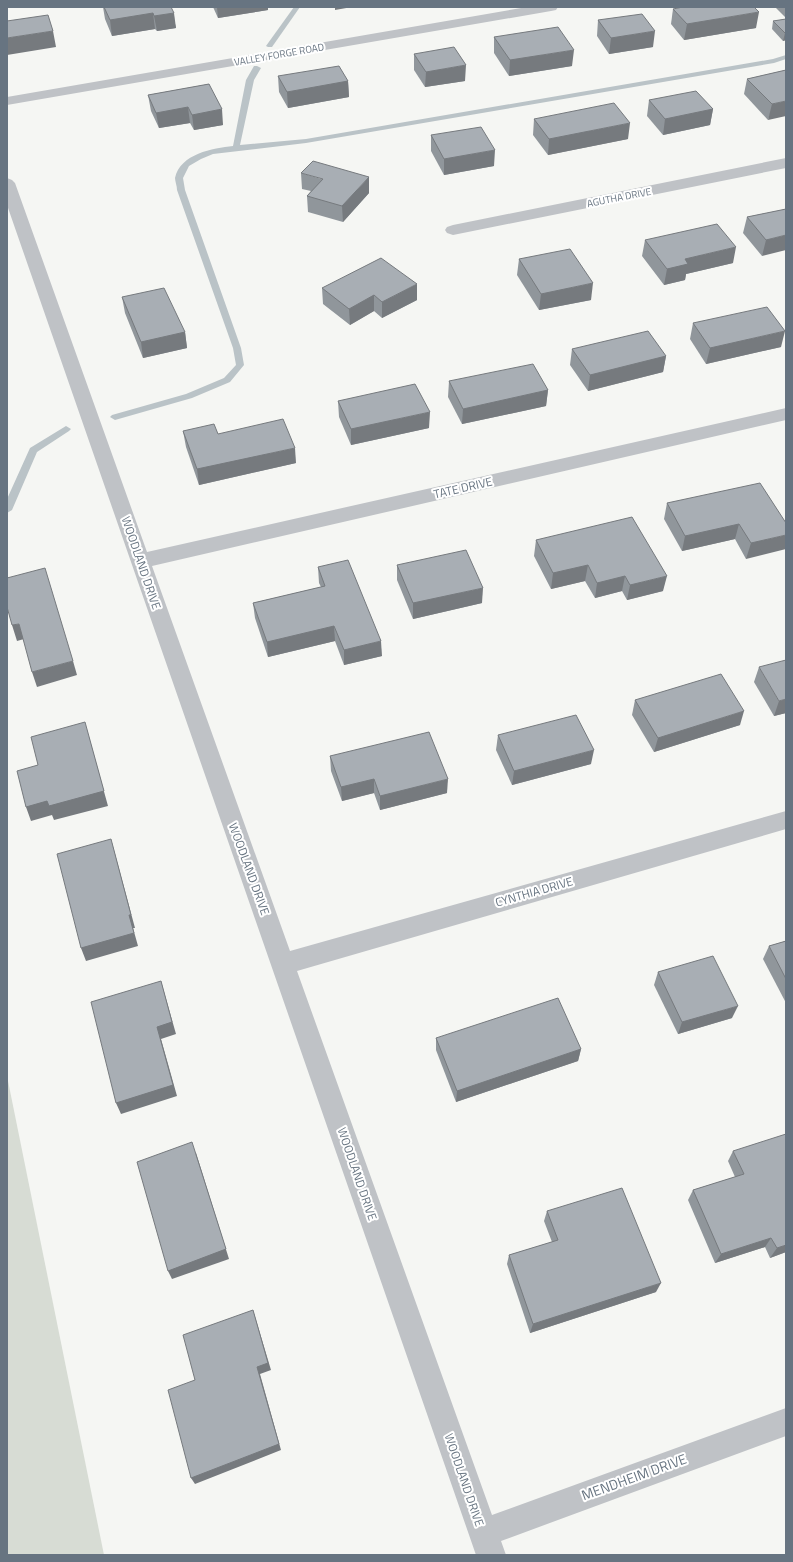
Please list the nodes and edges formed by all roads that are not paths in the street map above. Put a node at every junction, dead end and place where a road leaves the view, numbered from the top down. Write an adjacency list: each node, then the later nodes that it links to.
1 (551, 7): 2 (street, VALLEY FORGE ROAD)
2 (7, 101)
3 (786, 163): 5 (street, AGUTHA DRIVE)
4 (7, 183): 7 (street, WOODLAND DRIVE)
5 (453, 230)
6 (786, 414): 7 (street, TATE DRIVE)
7 (141, 561): 9 (street, WOODLAND DRIVE)
8 (786, 820): 9 (street, CYNTHIA DRIVE)
9 (283, 964): 11 (street, WOODLAND DRIVE)
10 (786, 1422): 11 (street, MENDHEIM DRIVE)
11 (487, 1544)

